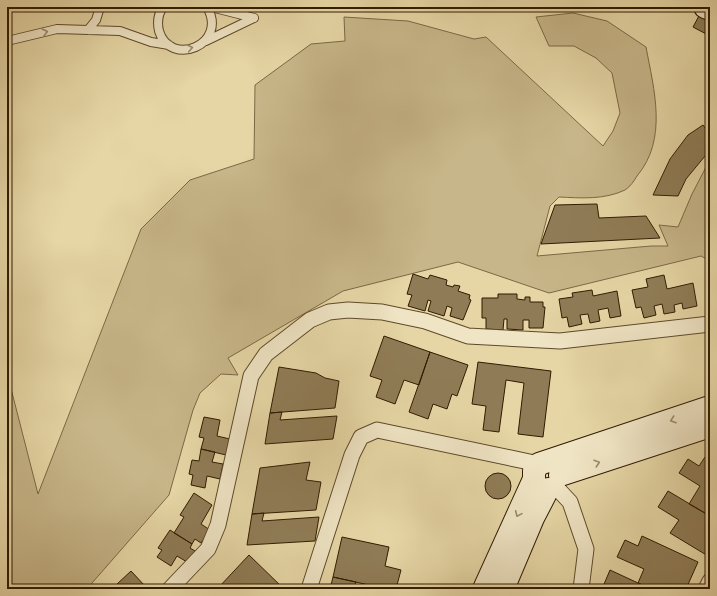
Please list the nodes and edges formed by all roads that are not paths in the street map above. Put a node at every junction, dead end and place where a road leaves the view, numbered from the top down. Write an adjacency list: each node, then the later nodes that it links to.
1 (100, 7): 7 (lane)
2 (163, 7): 10 (lane)
3 (207, 7): 9 (lane)
4 (211, 7): 9 (lane)
5 (705, 7): 6 (street)
6 (710, 9)
7 (88, 30): 8 (lane, one-way to 7); 10 (lane)
8 (7, 41)
9 (205, 42): 10 (lane, one-way to 9)
10 (169, 45)
11 (710, 324): 16 (street)
12 (710, 407): 14 (street, one-way to 14)
13 (710, 426): 14 (street, one-way to 13)
14 (547, 476): 17 (street); 18 (street, one-way to 18); 19 (street); 20 (street)
15 (710, 580): 21 (street)
16 (170, 589)
17 (309, 589)
18 (484, 589)
19 (503, 589)
20 (581, 589)
21 (706, 589)

